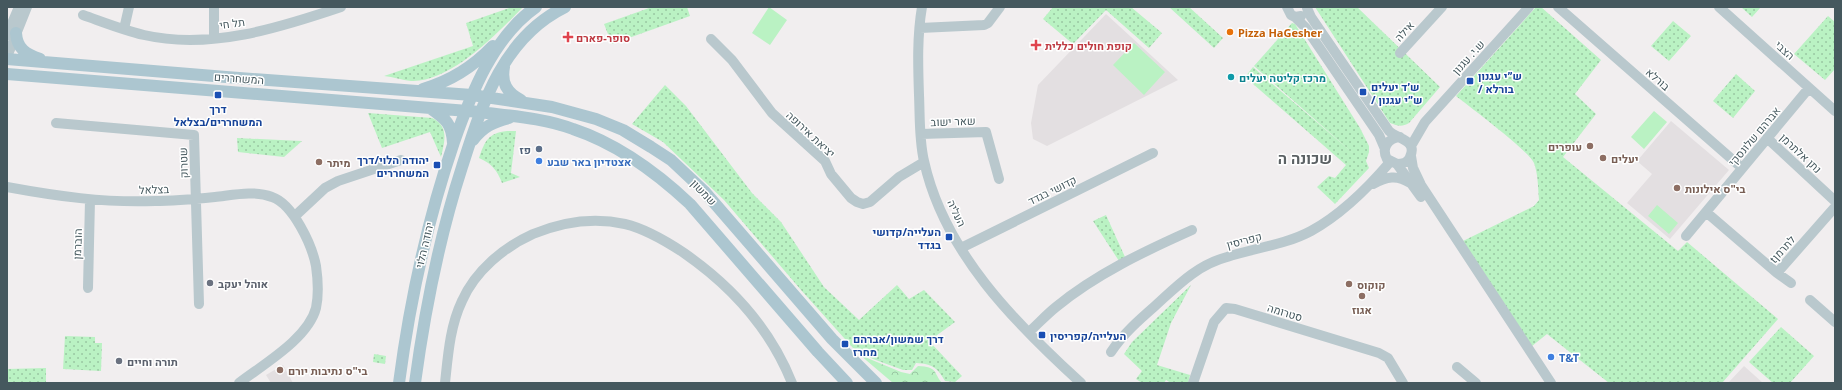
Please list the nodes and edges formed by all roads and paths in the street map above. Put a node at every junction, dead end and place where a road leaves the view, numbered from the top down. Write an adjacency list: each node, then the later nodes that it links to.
1 (19, 7): 21 (street)
2 (27, 7): 21 (street)
3 (129, 7): 20 (street)
4 (214, 7): 22 (street)
5 (341, 7): 22 (street, תל חי)
6 (536, 7): 18 (main road)
7 (565, 7): 27 (main road)
8 (922, 7): 19 (street, העליה)
9 (1000, 7): 19 (street)
10 (1287, 7): 17 (street)
11 (1307, 7): 17 (street); 42 (street)
12 (1442, 7): 24 (street, אילה)
13 (1529, 7): 42 (street, ש.י. עגנון)
14 (1558, 7): 51 (street, בורלא)
15 (1719, 7): 29 (street, הצבי)
16 (83, 15): 20 (street, תל חי)
17 (1295, 17): 45 (street)
18 (513, 27): 30 (main road); 31 (main road)
19 (920, 28): 40 (street, העליה)
20 (124, 29): 22 (street, תל חי)
21 (10, 32): 25 (street); 26 (main road)
22 (214, 38)
23 (711, 39): 49 (street, יציאת אירופה)
24 (1400, 53)
25 (7, 58): 26 (main road, המשחררים)
26 (46, 62): 30 (main road, המשחררים)
27 (504, 64): 32 (main road); 33 (main road)
28 (7, 74): 34 (main road, המשחררים)
29 (1809, 88): 36 (street, הצבי); 41 (street, אברהם שלונסקי)
30 (409, 91): 31 (main road, המשחררים)
31 (472, 95): 32 (main road, שמשון); 35 (main road)
32 (486, 97): 33 (main road, שמשון); 37 (main road)
33 (528, 103): 80 (main road, שמשון)
34 (430, 108): 35 (main road, המשחררים); 44 (main road)
35 (466, 110): 37 (main road, המשחררים); 44 (main road, יהודה הלוי)
36 (1835, 111)
37 (480, 112): 38 (main road, שמשון); 43 (main road, יהודה הלוי)
38 (522, 117): 43 (main road); 79 (main road, שמשון)
39 (56, 124): 56 (street, שטרוק)
40 (921, 134): 49 (street, העליה); 52 (street, שאר ישוב)
41 (1767, 138): 51 (street, אברהם שלונסקי); 58 (street, נתן אלתרמן)
42 (1405, 141): 45 (street); 47 (street)
43 (470, 144): 76 (main road, יהודה הלוי)
44 (453, 146): 75 (main road, יהודה הלוי)
45 (1385, 149): 50 (street)
46 (1153, 154): 64 (street, קדושי בגדד)
47 (1411, 156): 50 (street); 86 (street)
48 (400, 160): 61 (street)
49 (924, 162): 64 (street, העליה)
50 (1394, 163): 53 (street, קפריסין); 54 (street)
51 (1742, 168): 60 (street, אברהם שלונסקי)
52 (999, 179)
53 (1369, 186): 54 (street); 72 (street, קפריסין)
54 (1414, 186): 85 (street)
55 (7, 187): 57 (street, בצלאל)
56 (196, 198): 57 (street, בצלאל); 61 (street, בצלאל); 69 (street, שטרוק)
57 (90, 200): 67 (street, הוברמן)
58 (1835, 201)
59 (1835, 207): 65 (street, tלתרמן)
60 (1706, 212): 63 (street, אברהם שלונסקי); 65 (street, tלתרמן)
61 (295, 216): 74 (street, בצלאל)
62 (1192, 230): 71 (street)
63 (1686, 236)
64 (962, 248): 71 (street, העליה)
65 (1777, 273): 66 (street)
66 (1791, 283)
67 (88, 288)
68 (1810, 300): 70 (street)
69 (199, 304)
70 (1835, 322)
71 (1029, 332): 81 (street, העליה)
72 (1111, 352)
73 (1457, 367): 84 (street)
74 (239, 383)
75 (399, 383)
76 (415, 383)
77 (445, 383): 78 (street)
78 (792, 383)
79 (847, 383)
80 (876, 383)
81 (1081, 383)
82 (1193, 383): 83 (street, סטרומה)
83 (1402, 383)
84 (1476, 383)
85 (1544, 383)
86 (1551, 383)

